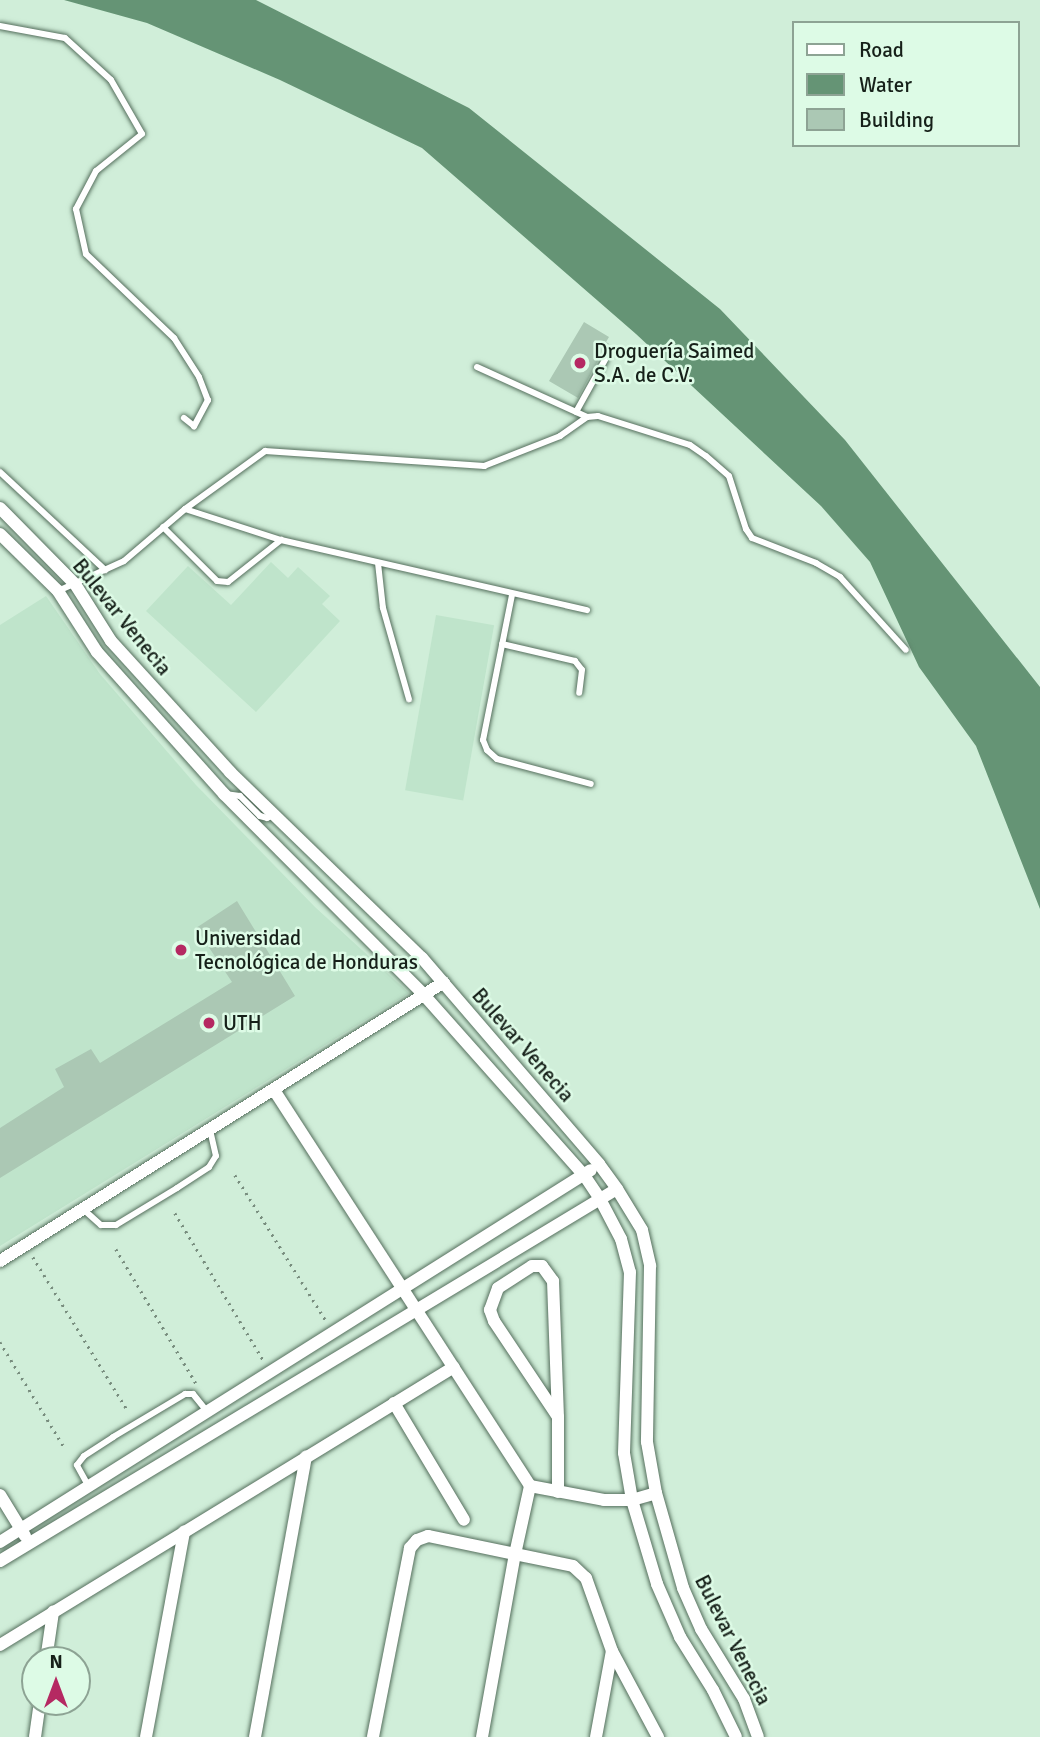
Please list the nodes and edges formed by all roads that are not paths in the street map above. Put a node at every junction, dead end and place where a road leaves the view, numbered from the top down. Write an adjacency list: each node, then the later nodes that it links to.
1 (0, 26): 6 (lane)
2 (605, 360): 4 (lane)
3 (477, 367): 4 (lane)
4 (576, 412): 5 (lane)
5 (587, 417): 9 (lane); 20 (lane)
6 (184, 418)
7 (0, 472): 14 (lane)
8 (0, 508): 15 (street, Bulevar Venecia)
9 (185, 509): 10 (lane); 12 (lane)
10 (163, 527): 12 (lane); 14 (lane)
11 (0, 534): 16 (street, Bulevar Venecia)
12 (281, 540): 13 (lane)
13 (378, 563): 17 (lane); 22 (lane)
14 (105, 570): 15 (lane)
15 (75, 584): 16 (lane); 25 (street, Bulevar Venecia)
16 (58, 591): 24 (street, Bulevar Venecia)
17 (512, 595): 18 (lane); 19 (lane)
18 (587, 610)
19 (502, 644): 21 (lane); 23 (lane)
20 (906, 650)
21 (579, 693)
22 (410, 699)
23 (591, 784)
24 (224, 794): 25 (lane); 27 (street, Bulevar Venecia)
25 (273, 815): 26 (street, Bulevar Venecia)
26 (444, 982): 27 (street); 30 (street, Bulevar Venecia)
27 (424, 995): 28 (street); 31 (street, Bulevar Venecia)
28 (274, 1090): 29 (street); 36 (street)
29 (210, 1130): 34 (street); 34 (lane)
30 (600, 1164): 31 (street); 32 (street, Bulevar Venecia)
31 (584, 1175): 33 (street, Bulevar Venecia); 36 (street)
32 (617, 1189): 33 (street); 46 (street, Bulevar Venecia)
33 (600, 1199): 37 (street); 48 (street, Bulevar Venecia)
34 (83, 1209): 35 (street)
35 (0, 1261)
36 (403, 1290): 37 (street); 40 (street)
37 (418, 1311): 38 (street); 53 (street)
38 (454, 1367): 39 (street); 43 (street)
39 (394, 1403): 42 (street); 49 (street)
40 (210, 1411): 44 (street); 44 (lane)
41 (558, 1417): 41 (street); 45 (street)
42 (306, 1457): 51 (street); 63 (street)
43 (530, 1486): 45 (street); 54 (street)
44 (89, 1487): 50 (street)
45 (558, 1492): 48 (street)
46 (656, 1493): 48 (street); 69 (street, Bulevar Venecia)
47 (0, 1495): 50 (street)
48 (632, 1500): 68 (street, Bulevar Venecia)
49 (464, 1520)
50 (21, 1529): 52 (street); 53 (street)
51 (184, 1531): 56 (street); 62 (street)
52 (0, 1542)
53 (29, 1542): 55 (street)
54 (515, 1554): 59 (street); 64 (street); 65 (street)
55 (0, 1561)
56 (52, 1612): 57 (street); 58 (street)
57 (0, 1645)
58 (48, 1646)
59 (612, 1651): 66 (street); 67 (street)
60 (38, 1716): 61 (street)
61 (35, 1737)
62 (146, 1737)
63 (255, 1737)
64 (373, 1737)
65 (482, 1737)
66 (596, 1737)
67 (658, 1737)
68 (736, 1737)
69 (758, 1737)

